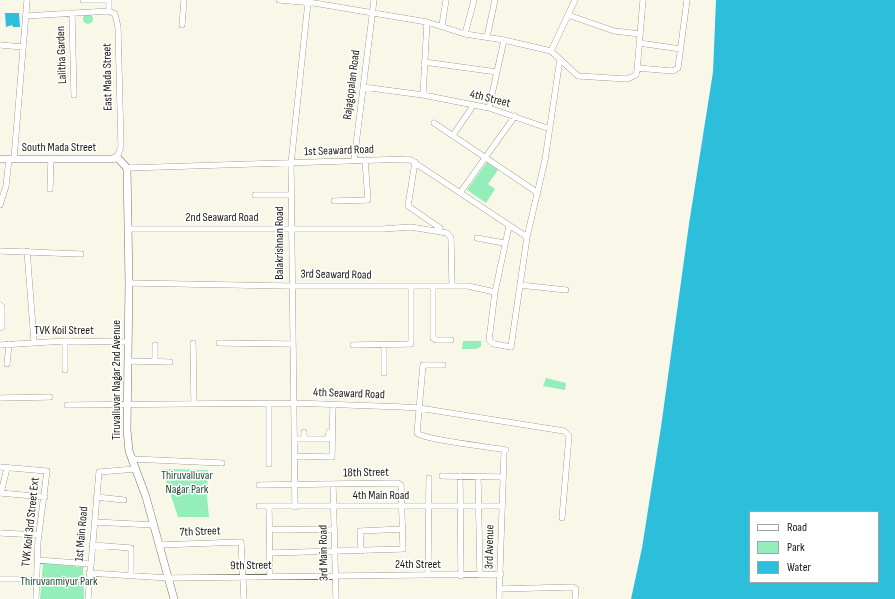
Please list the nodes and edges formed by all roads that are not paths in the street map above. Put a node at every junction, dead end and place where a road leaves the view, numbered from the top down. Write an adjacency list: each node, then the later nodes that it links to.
1 (27, 0): 18 (street)
2 (83, 0): 3 (street)
3 (108, 0): 14 (street, East Mada Street)
4 (184, 0): 20 (street)
5 (279, 0): 13 (street)
6 (374, 0): 15 (street, Rajagopalan Road)
7 (446, 0): 21 (street)
8 (474, 0): 22 (street)
9 (495, 0): 24 (street)
10 (576, 0): 17 (street)
11 (643, 0): 23 (street)
12 (687, 0): 29 (street)
13 (312, 1): 15 (street); 52 (street, Balakrishnan Road)
14 (109, 11): 16 (street); 44 (street, East Mada Street)
15 (372, 12): 19 (street); 35 (street, Rajagopalan Road)
16 (72, 13): 18 (street); 36 (street, Lalitha Garden)
17 (568, 15): 23 (street); 30 (street)
18 (26, 16): 28 (street)
19 (427, 22): 21 (street); 32 (street)
20 (182, 25)
21 (442, 25): 22 (street)
22 (464, 34): 24 (street)
23 (640, 34): 26 (street)
24 (487, 37): 25 (street)
25 (504, 40): 30 (street); 34 (street)
26 (639, 43): 29 (street); 33 (street)
27 (0, 45): 28 (street)
28 (23, 47): 47 (street)
29 (682, 49): 33 (street)
30 (550, 51): 31 (street)
31 (560, 59): 33 (street); 42 (street)
32 (424, 62): 34 (street); 37 (street)
33 (637, 68)
34 (497, 72): 38 (street)
35 (363, 86): 37 (street, 4th Street); 50 (street, Rajagopalan Road)
36 (74, 95)
37 (423, 95): 38 (street, 4th Street)
38 (488, 108): 40 (street, 4th Street)
39 (471, 109): 43 (street)
40 (515, 116): 42 (street, 4th Street); 45 (street)
41 (434, 123): 43 (street)
42 (550, 129): 56 (street)
43 (452, 135): 45 (street)
44 (118, 157): 48 (street, South Mada Street); 53 (street)
45 (485, 158): 55 (street); 56 (street)
46 (0, 159): 47 (street, South Mada Street)
47 (12, 159): 48 (street, South Mada Street); 60 (street)
48 (51, 159): 54 (street)
49 (365, 160): 50 (street, 1st Seaward Road); 51 (street, 1st Seaward Road); 59 (street)
50 (354, 161): 52 (street, 1st Seaward Road)
51 (415, 162): 55 (street, 1st Seaward Road); 63 (street)
52 (291, 164): 53 (street, 1st Seaward Road); 58 (street, Balakrishnan Road)
53 (127, 168): 64 (street, Tiruvalluvar Nagar 2nd Avenue)
54 (50, 189)
55 (460, 193): 61 (street, 1st Seaward Road)
56 (538, 193): 65 (street)
57 (255, 195): 58 (street)
58 (291, 195): 62 (street, Balakrishnan Road)
59 (334, 201)
60 (0, 205)
61 (509, 226): 65 (street, 1st Seaward Road); 67 (street)
62 (291, 228): 64 (street, 2nd Seaward Road); 72 (street, Balakrishnan Road); 74 (street, 2nd Seaward Road)
63 (440, 228)
64 (128, 229): 71 (street, Tiruvalluvar Nagar 2nd Avenue)
65 (527, 237): 73 (street)
66 (477, 238): 67 (street)
67 (504, 243): 78 (street)
68 (0, 251): 69 (street)
69 (27, 251): 70 (street); 82 (street)
70 (81, 254)
71 (129, 283): 72 (street, 3rd Seaward Road); 84 (street, Tiruvalluvar Nagar 2nd Avenue)
72 (292, 285): 75 (street, 3rd Seaward Road); 88 (street, Balakrishnan Road)
73 (520, 285): 77 (street); 78 (street)
74 (452, 286): 76 (street, 3rd Seaward Road); 78 (street, 3rd Seaward Road)
75 (411, 287): 76 (street, 3rd Seaward Road); 92 (street)
76 (433, 287): 81 (street)
77 (566, 290)
78 (495, 292)
79 (0, 305): 80 (street)
80 (0, 328)
81 (451, 340)
82 (34, 341): 83 (street, TVK Koil Street); 87 (street, TVK Koil Street)
83 (65, 341): 84 (street, TVK Koil Street); 98 (street)
84 (128, 342): 93 (street, Tiruvalluvar Nagar 2nd Avenue)
85 (193, 343): 103 (street)
86 (219, 343): 88 (street)
87 (8, 344): 89 (street, TVK Koil Street); 96 (street)
88 (292, 344): 102 (street, Balakrishnan Road)
89 (0, 345)
90 (155, 345): 94 (street)
91 (353, 345): 92 (street)
92 (384, 345): 99 (street)
93 (128, 361): 94 (street); 107 (street, Tiruvalluvar Nagar 2nd Avenue)
94 (155, 361): 95 (street)
95 (170, 362)
96 (7, 364)
97 (443, 366): 108 (street)
98 (65, 370)
99 (384, 373)
100 (50, 397): 101 (street)
101 (0, 398)
102 (293, 403): 104 (street, 4th Seaward Road); 105 (street, 4th Seaward Road); 110 (street, Balakrishnan Road)
103 (194, 404): 104 (street, 4th Seaward Road); 107 (street, 4th Seaward Road)
104 (269, 404): 115 (street)
105 (331, 404): 108 (street, 4th Seaward Road); 111 (street); 112 (street)
106 (67, 405): 107 (street, 4th Seaward Road)
107 (127, 405): 113 (street, Tiruvalluvar Nagar 2nd Avenue)
108 (419, 408): 123 (street, 3rd Avenue); 140 (street, 4th Seaward Road)
109 (304, 432): 111 (street)
110 (294, 439): 111 (street); 112 (street, Balakrishnan Road)
111 (304, 439)
112 (294, 456): 126 (street, Balakrishnan Road)
113 (132, 459): 114 (street); 118 (street, Tiruvalluvar Nagar 2nd Avenue)
114 (222, 463)
115 (269, 464)
116 (0, 467): 117 (street)
117 (7, 468): 127 (street); 128 (street, TVK Koil 3rd Street Ext)
118 (136, 469): 129 (street, 1st Main Road); 142 (street, Tiruvalluvar Nagar 2nd Avenue)
119 (442, 476): 120 (street)
120 (460, 476): 121 (street); 134 (street)
121 (478, 477): 123 (street); 135 (street)
122 (429, 478): 133 (street)
123 (504, 478): 136 (street, 3rd Avenue)
124 (333, 484): 126 (street); 138 (street, 3rd Main Road); 139 (street, 18th Street)
125 (259, 485): 126 (street)
126 (294, 485): 137 (street, Balakrishnan Road)
127 (1, 493): 128 (street)
128 (45, 497): 147 (street, TVK Koil 3rd Street Ext)
129 (96, 498): 130 (street); 141 (street, 1st Main Road)
130 (124, 500)
131 (259, 506): 132 (street, 4th Main Road)
132 (269, 506): 137 (street, 4th Main Road); 144 (street)
133 (428, 506): 134 (street, 4th Main Road); 139 (street, 4th Main Road); 157 (street)
134 (460, 506): 135 (street, 4th Main Road); 162 (street)
135 (479, 506): 136 (street, 4th Main Road); 158 (street)
136 (502, 506): 156 (street, 3rd Avenue)
137 (295, 507): 138 (street, 4th Main Road)
138 (334, 507): 139 (street, 4th Main Road); 145 (street, 3rd Main Road)
139 (402, 507): 143 (street)
140 (562, 518)
141 (94, 522): 142 (street); 149 (street, 1st Main Road)
142 (154, 525): 148 (street, Tiruvalluvar Nagar 2nd Avenue)
143 (403, 529): 151 (street); 151 (street)
144 (270, 530): 145 (street); 152 (street)
145 (335, 530): 150 (street, 3rd Main Road)
146 (0, 533): 147 (street)
147 (39, 535): 153 (street, TVK Koil 3rd Street Ext)
148 (158, 544): 163 (street, 7th Street); 164 (street, Tiruvalluvar Nagar 2nd Avenue)
149 (92, 545): 154 (street, 1st Main Road); 159 (street)
150 (335, 551): 151 (street); 152 (street); 161 (street, 3rd Main Road)
151 (361, 551)
152 (270, 553): 160 (street)
153 (37, 560): 154 (street); 166 (street, TVK Koil 3rd Street Ext)
154 (90, 564): 155 (street, 1st Main Road)
155 (89, 573): 159 (street, 9th Street); 169 (street, 1st Main Road)
156 (501, 574): 158 (street, 24th Street); 167 (street, 3rd Avenue)
157 (428, 575): 161 (street, 24th Street); 162 (street, 24th Street)
158 (480, 575): 162 (street, 24th Street)
159 (131, 576): 164 (street, 9th Street)
160 (270, 576): 161 (street, 9th Street); 163 (street, 9th Street)
161 (335, 576): 172 (street, 3rd Main Road)
162 (460, 576)
163 (243, 577): 164 (street, 9th Street); 171 (street)
164 (168, 578): 170 (street, Tiruvalluvar Nagar 2nd Avenue)
165 (0, 579): 166 (street)
166 (37, 579): 168 (street, TVK Koil 3rd Street Ext)
167 (500, 589): 173 (street, 3rd Avenue); 174 (street)
168 (36, 599)
169 (88, 599)
170 (174, 599)
171 (244, 599)
172 (336, 599)
173 (499, 599)
174 (575, 599)

